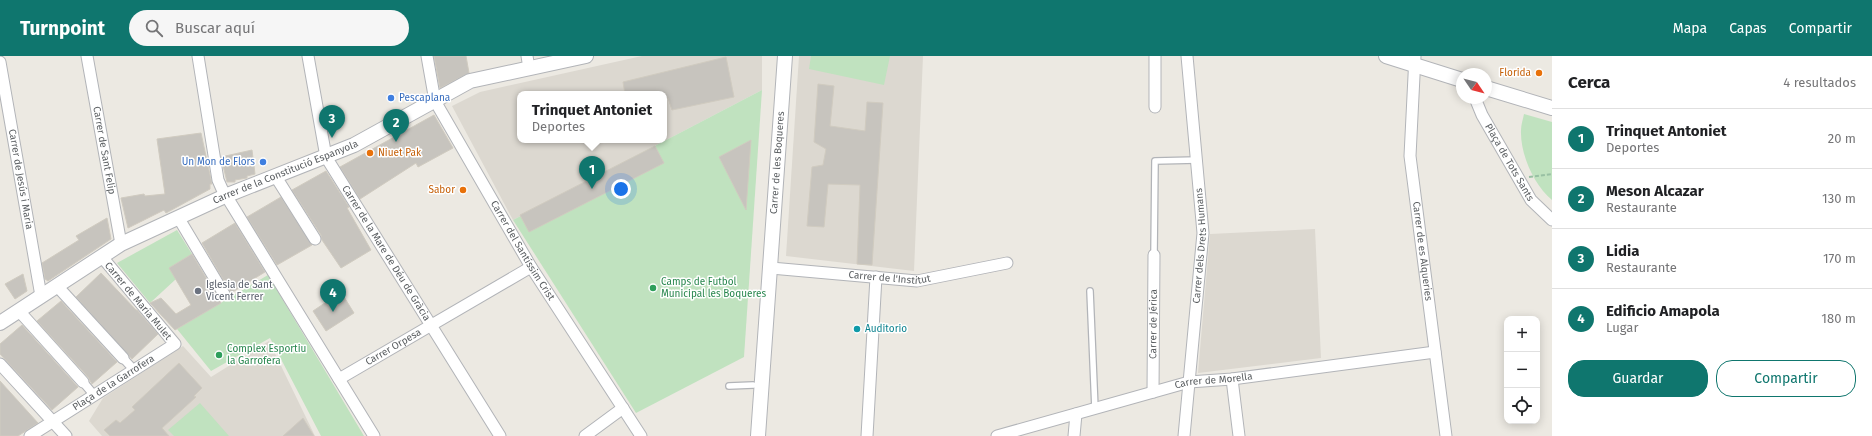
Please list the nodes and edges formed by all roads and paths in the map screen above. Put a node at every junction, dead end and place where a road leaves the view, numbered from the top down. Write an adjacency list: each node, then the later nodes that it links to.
1 (87, 56): 29 (street, Carrer de Sant Felip)
2 (198, 56): 25 (street)
3 (308, 56): 20 (street, Carrer de la Mare de Déu de Gràcia)
4 (427, 56): 16 (street, Carrer del Santíssim Crist)
5 (586, 56): 13 (street, Carrer de la Constitució Espanyola)
6 (776, 56): 34 (street, Carrer de les Boqueres)
7 (785, 56): 34 (street, Carrer de les Boqueres)
8 (1155, 56): 18 (street)
9 (1187, 56): 21 (street, Carrer dels Drets Humans)
10 (1386, 56): 11 (street)
11 (1414, 61): 14 (street); 44 (street, Carrer de es Alqueries)
12 (0, 62): 39 (street, Carrer de Jesús i Maria)
13 (528, 62): 16 (street, Carrer de la Constitució Espanyola)
14 (1456, 78)
15 (1492, 90): 19 (street)
16 (435, 101): 20 (street, Carrer de la Constitució Espanyola); 33 (street, Carrer del Santíssim Crist)
17 (1478, 104): 24 (street, Plaça de Tots Sants)
18 (1155, 107)
19 (1550, 109)
20 (326, 157): 23 (street, Carrer de la Constitució Espanyola); 42 (street, Carrer de la Mare de Déu de Gràcia)
21 (1196, 160): 30 (lane); 51 (street, Carrer dels Drets Humans)
22 (1552, 174): 24 (path)
23 (276, 177): 25 (street, Carrer de la Constitució Espanyola); 28 (street)
24 (1518, 178): 27 (street, Plaça de Tots Sants)
25 (225, 196): 26 (street, Carrer de la Constitució Espanyola); 48 (street)
26 (178, 217): 29 (street, Carrer de la Constitució Espanyola); 38 (street)
27 (1552, 220)
28 (315, 239)
29 (121, 244): 31 (street, Carrer de la Constitució Espanyola)
30 (1154, 255): 54 (street, Carrer de Jérica)
31 (102, 257): 36 (street, Carrer de la Constitució Espanyola); 43 (street, Carrer de Maria Mulet)
32 (1007, 263): 35 (street, Carrer de l'Institut)
33 (530, 267): 42 (street, Carrer Orpesa); 56 (street, Carrer del Santíssim Crist)
34 (766, 268): 35 (street, Carrer de l'Institut); 52 (street, Carrer de les Boqueres); 67 (street, Carrer de les Boqueres)
35 (876, 277): 68 (street)
36 (57, 286): 39 (street, Carrer de la Constitució Espanyola); 45 (street)
37 (1090, 291): 57 (lane)
38 (224, 294)
39 (41, 296): 40 (street, Carrer de la Constitució Espanyola)
40 (19, 311): 41 (street, Carrer de la Constitució Espanyola); 50 (street)
41 (0, 323)
42 (431, 325): 48 (street, Carrer Orpesa); 63 (street, Carrer de la Mare de Déu de Gràcia)
43 (175, 344): 47 (street, Plaça de la Garrofera)
44 (1436, 352): 49 (street, Carrer de Morella); 73 (street, Carrer de es Alqueries)
45 (123, 358): 47 (street)
46 (0, 364): 59 (street)
47 (134, 370): 55 (street, Plaça de la Garrofera)
48 (339, 379): 62 (street)
49 (1232, 379): 51 (street, Carrer de Morella); 72 (street)
50 (83, 382): 55 (street)
51 (1189, 382): 54 (street, Carrer de Morella); 71 (street, Carrer dels Drets Humans)
52 (752, 385): 53 (lane); 66 (street, Carrer de les Boqueres)
53 (729, 386)
54 (1153, 392): 57 (street, Carrer de Morella)
55 (94, 395): 59 (street, Plaça de la Garrofera)
56 (623, 408): 64 (street); 65 (street, Carrer del Santíssim Crist)
57 (1095, 409): 58 (street, Carrer de Morella)
58 (1076, 414): 69 (street, Carrer de Morella); 70 (street)
59 (53, 421): 60 (street, Plaça de la Garrofera); 61 (street)
60 (30, 436)
61 (66, 436)
62 (374, 436)
63 (500, 436)
64 (585, 436)
65 (641, 436)
66 (749, 436)
67 (758, 436)
68 (866, 436)
69 (997, 436)
70 (1074, 436)
71 (1184, 436)
72 (1239, 436)
73 (1446, 436)

